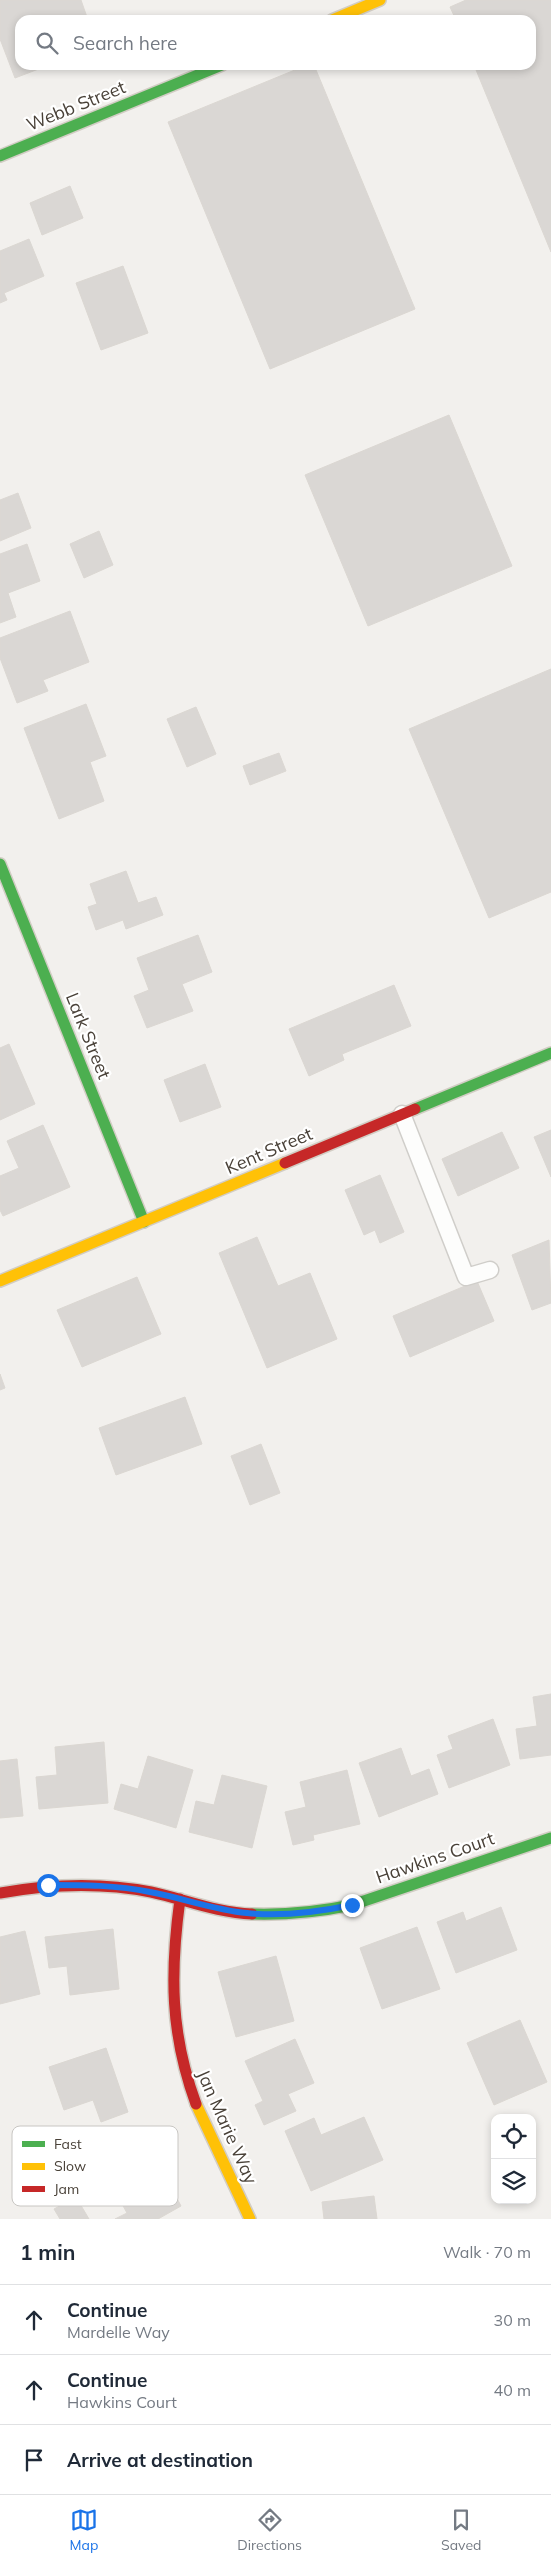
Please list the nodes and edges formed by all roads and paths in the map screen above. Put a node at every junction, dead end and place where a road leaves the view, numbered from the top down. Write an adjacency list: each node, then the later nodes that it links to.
1 (380, 0): 2 (street)
2 (344, 15)
3 (210, 70): 4 (street, Webb Street)
4 (0, 156)
5 (0, 864): 8 (street, Lark Street)
6 (551, 1053): 7 (street, Kent Street)
7 (402, 1114): 8 (street, Kent Street); 9 (lane)
8 (144, 1222): 10 (street, Kent Street)
9 (490, 1270)
10 (0, 1281)
11 (551, 1838): 13 (street, Hawkins Court)
12 (0, 1893): 13 (street, Hawkins Court)
13 (180, 1899): 14 (street, Jan Marie Way)
14 (250, 2219)

